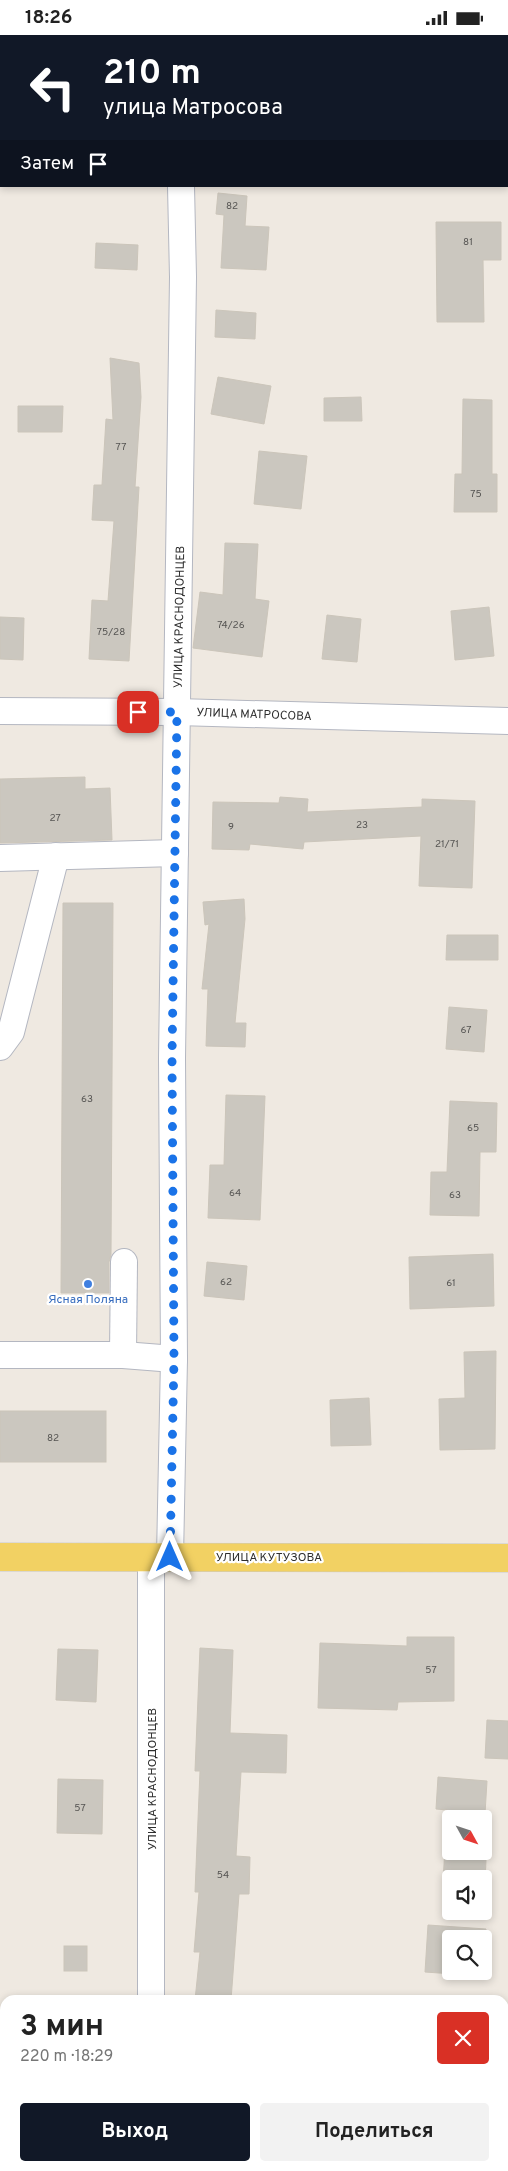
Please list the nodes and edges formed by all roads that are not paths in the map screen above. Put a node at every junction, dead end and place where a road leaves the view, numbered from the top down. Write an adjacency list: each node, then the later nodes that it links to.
1 (181, 187): 3 (street, УЛИЦА КРАСНОДОНЦЕВ)
2 (0, 711): 3 (street, УЛИЦА МАТРОСОВА)
3 (177, 712): 4 (street, УЛИЦА МАТРОСОВА); 5 (street, УЛИЦА КРАСНОДОНЦЕВ)
4 (508, 721)
5 (175, 853): 6 (street); 12 (street, УЛИЦА КРАСНОДОНЦЕВ)
6 (56, 856): 7 (street); 8 (street)
7 (0, 858)
8 (0, 1047)
9 (124, 1262): 11 (street)
10 (0, 1355): 11 (street)
11 (123, 1355): 12 (street)
12 (174, 1359): 14 (street, УЛИЦА КРАСНОДОНЦЕВ)
13 (0, 1557): 14 (main road, УЛИЦА КУТУЗОВА)
14 (160, 1557): 15 (main road, УЛИЦА КУТУЗОВА); 16 (street, УЛИЦА КРАСНОДОНЦЕВ)
15 (508, 1558)
16 (151, 1995)

